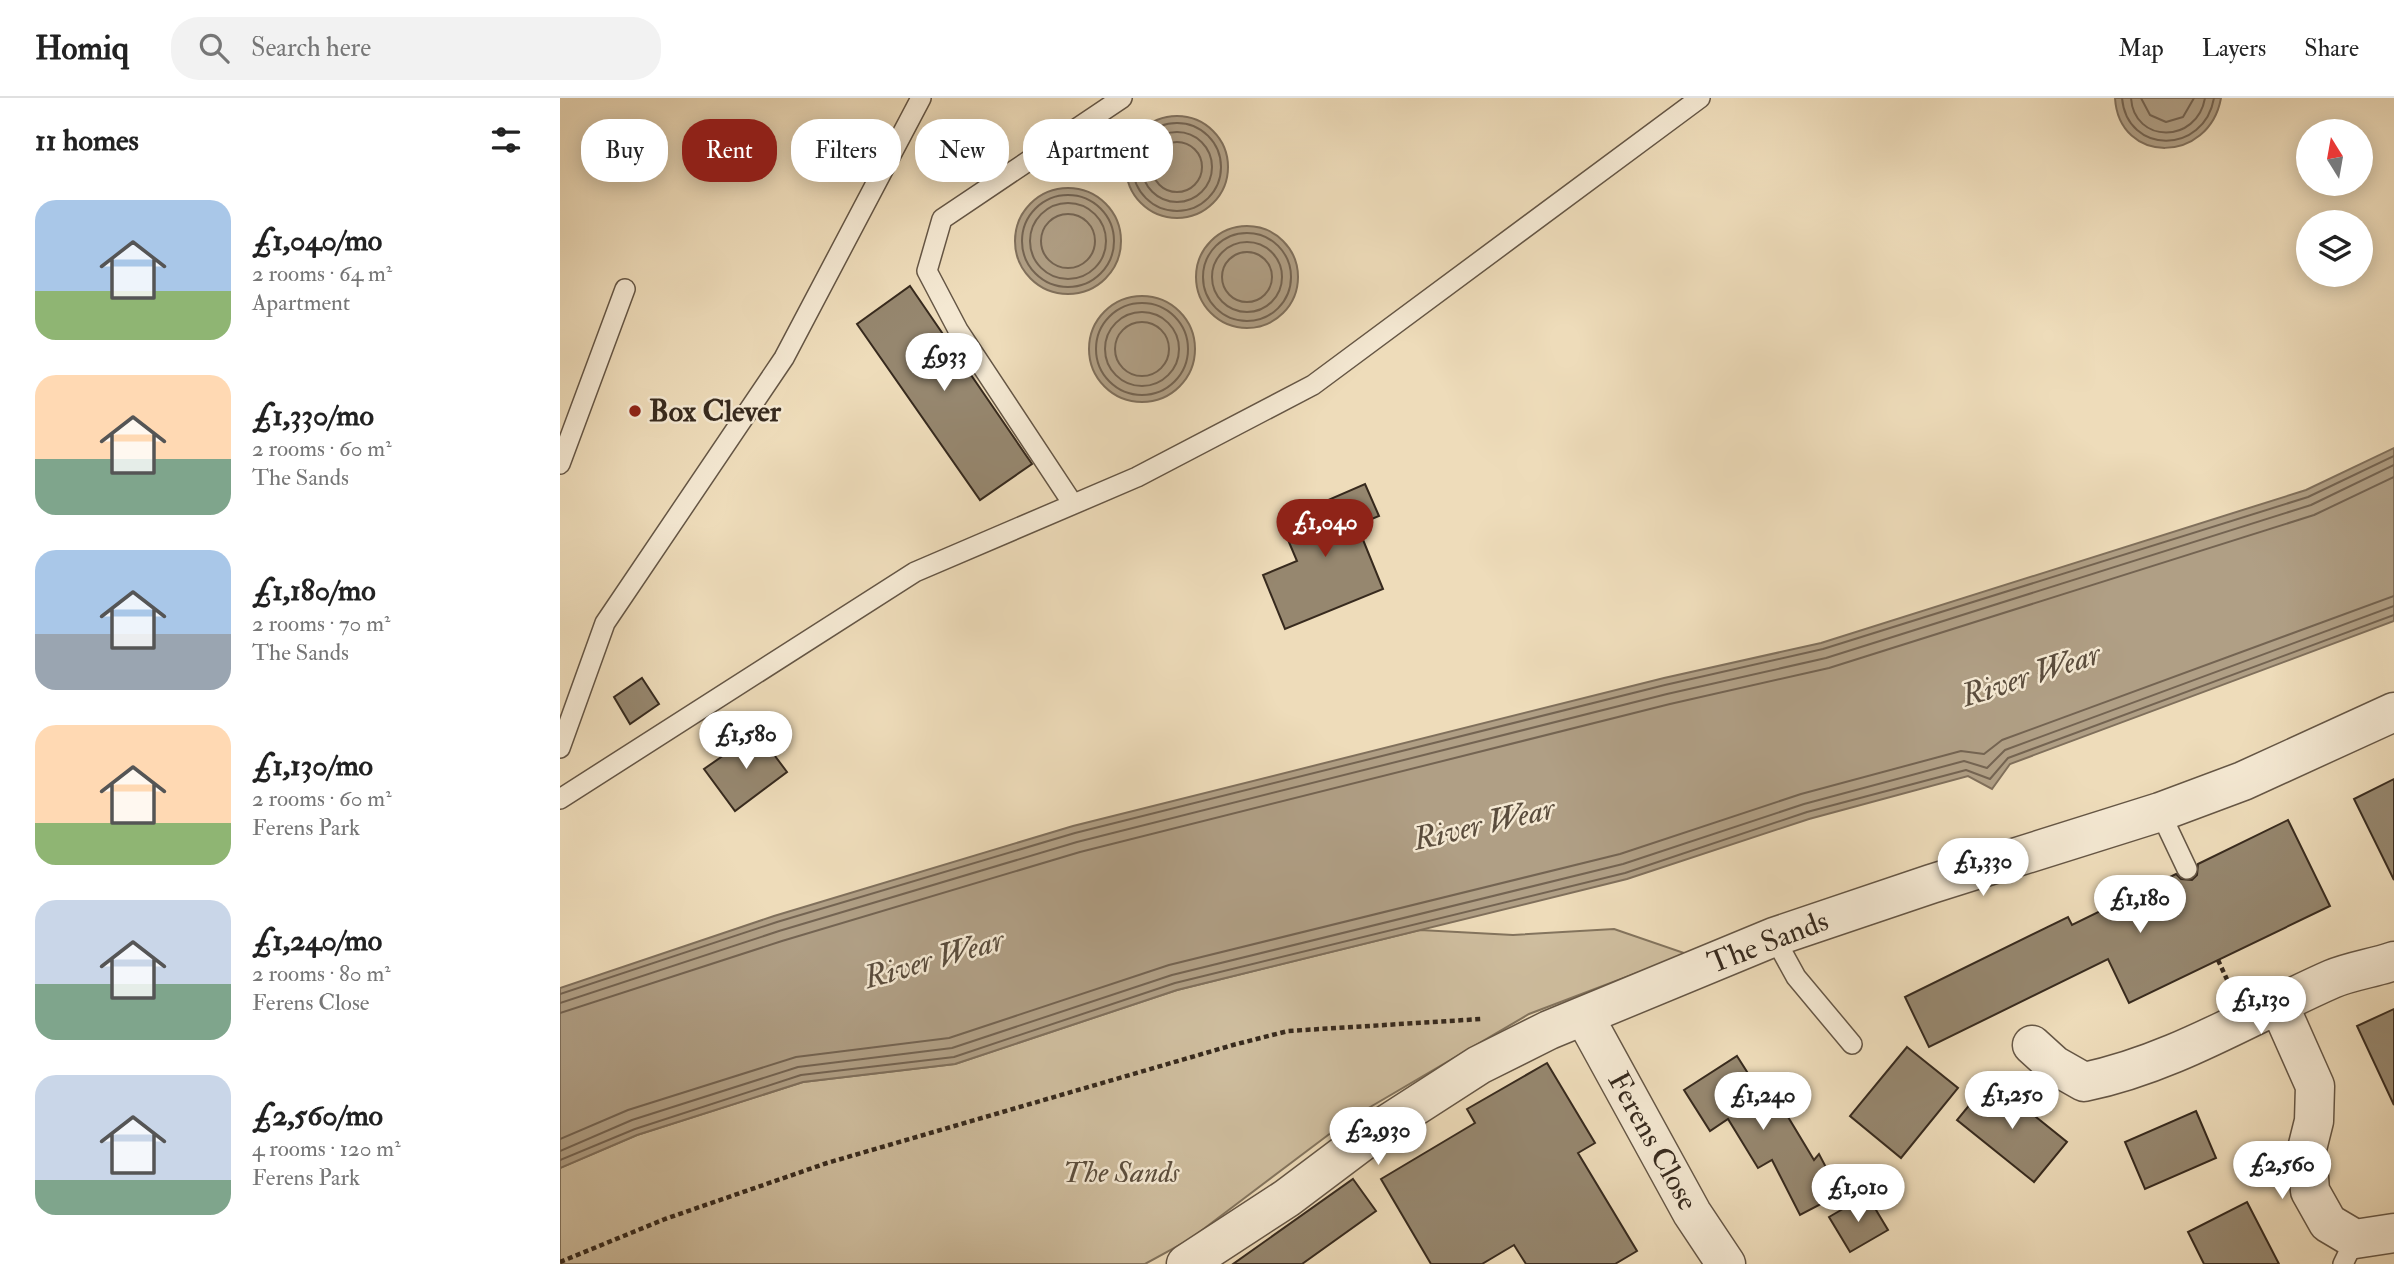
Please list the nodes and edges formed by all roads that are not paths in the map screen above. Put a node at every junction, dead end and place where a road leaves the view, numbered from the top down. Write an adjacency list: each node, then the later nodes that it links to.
1 (921, 98): 8 (lane)
2 (1122, 98): 6 (lane)
3 (1700, 98): 6 (lane)
4 (625, 289): 5 (lane)
5 (560, 464)
6 (1073, 505): 9 (lane)
7 (2394, 712): 10 (street, The Sands)
8 (560, 748)
9 (560, 799)
10 (2160, 812): 11 (lane); 12 (street, The Sands)
11 (2188, 869)
12 (1774, 937): 15 (street, The Sands); 16 (lane)
13 (2394, 961): 14 (street)
14 (2279, 1005): 17 (street); 19 (street)
15 (1584, 1016): 20 (street, Ferens Close); 21 (street, The Sands)
16 (1852, 1044)
17 (2032, 1045)
18 (2394, 1233): 19 (street)
19 (2349, 1252)
20 (1723, 1263)
21 (1186, 1264)

